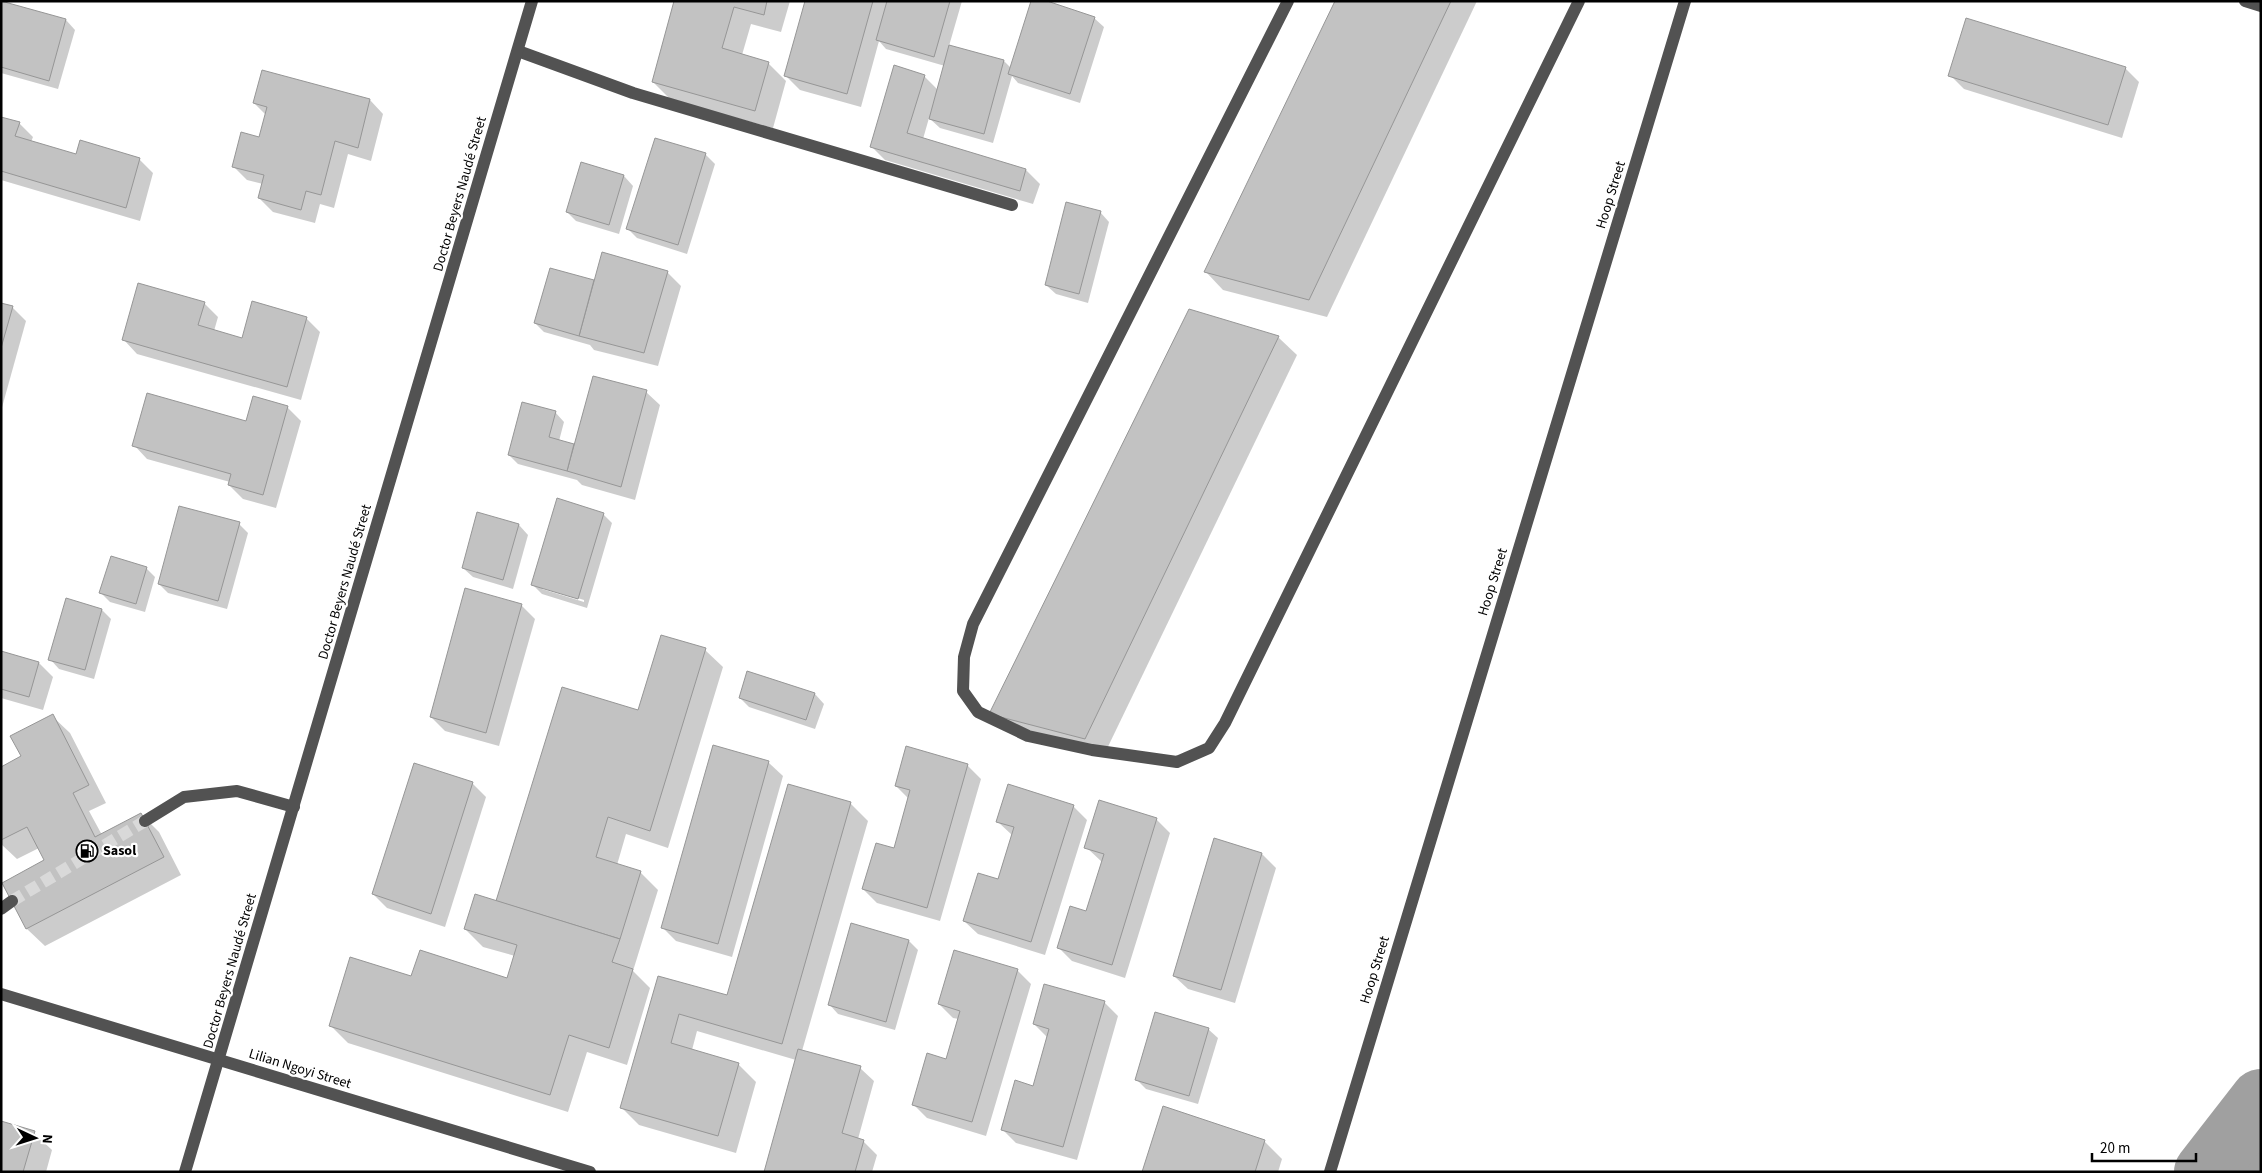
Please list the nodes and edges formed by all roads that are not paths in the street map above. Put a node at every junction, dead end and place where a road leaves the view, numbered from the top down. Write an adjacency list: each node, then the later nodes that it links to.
1 (532, 1): 7 (street, Doctor Beyers Naudé Street)
2 (1288, 1): 3 (street)
3 (1579, 1)
4 (1685, 1): 15 (street, Hoop Street)
5 (2245, 1): 6 (street)
6 (2261, 6)
7 (518, 51): 8 (street); 9 (street, Doctor Beyers Naudé Street)
8 (1012, 205)
9 (294, 808): 10 (street); 12 (street, Doctor Beyers Naudé Street)
10 (145, 821)
11 (1, 994): 12 (street, Lilian Ngoyi Street)
12 (220, 1061): 13 (street, Doctor Beyers Naudé Street); 14 (street, Lilian Ngoyi Street)
13 (185, 1172)
14 (590, 1172)
15 (1330, 1172)

